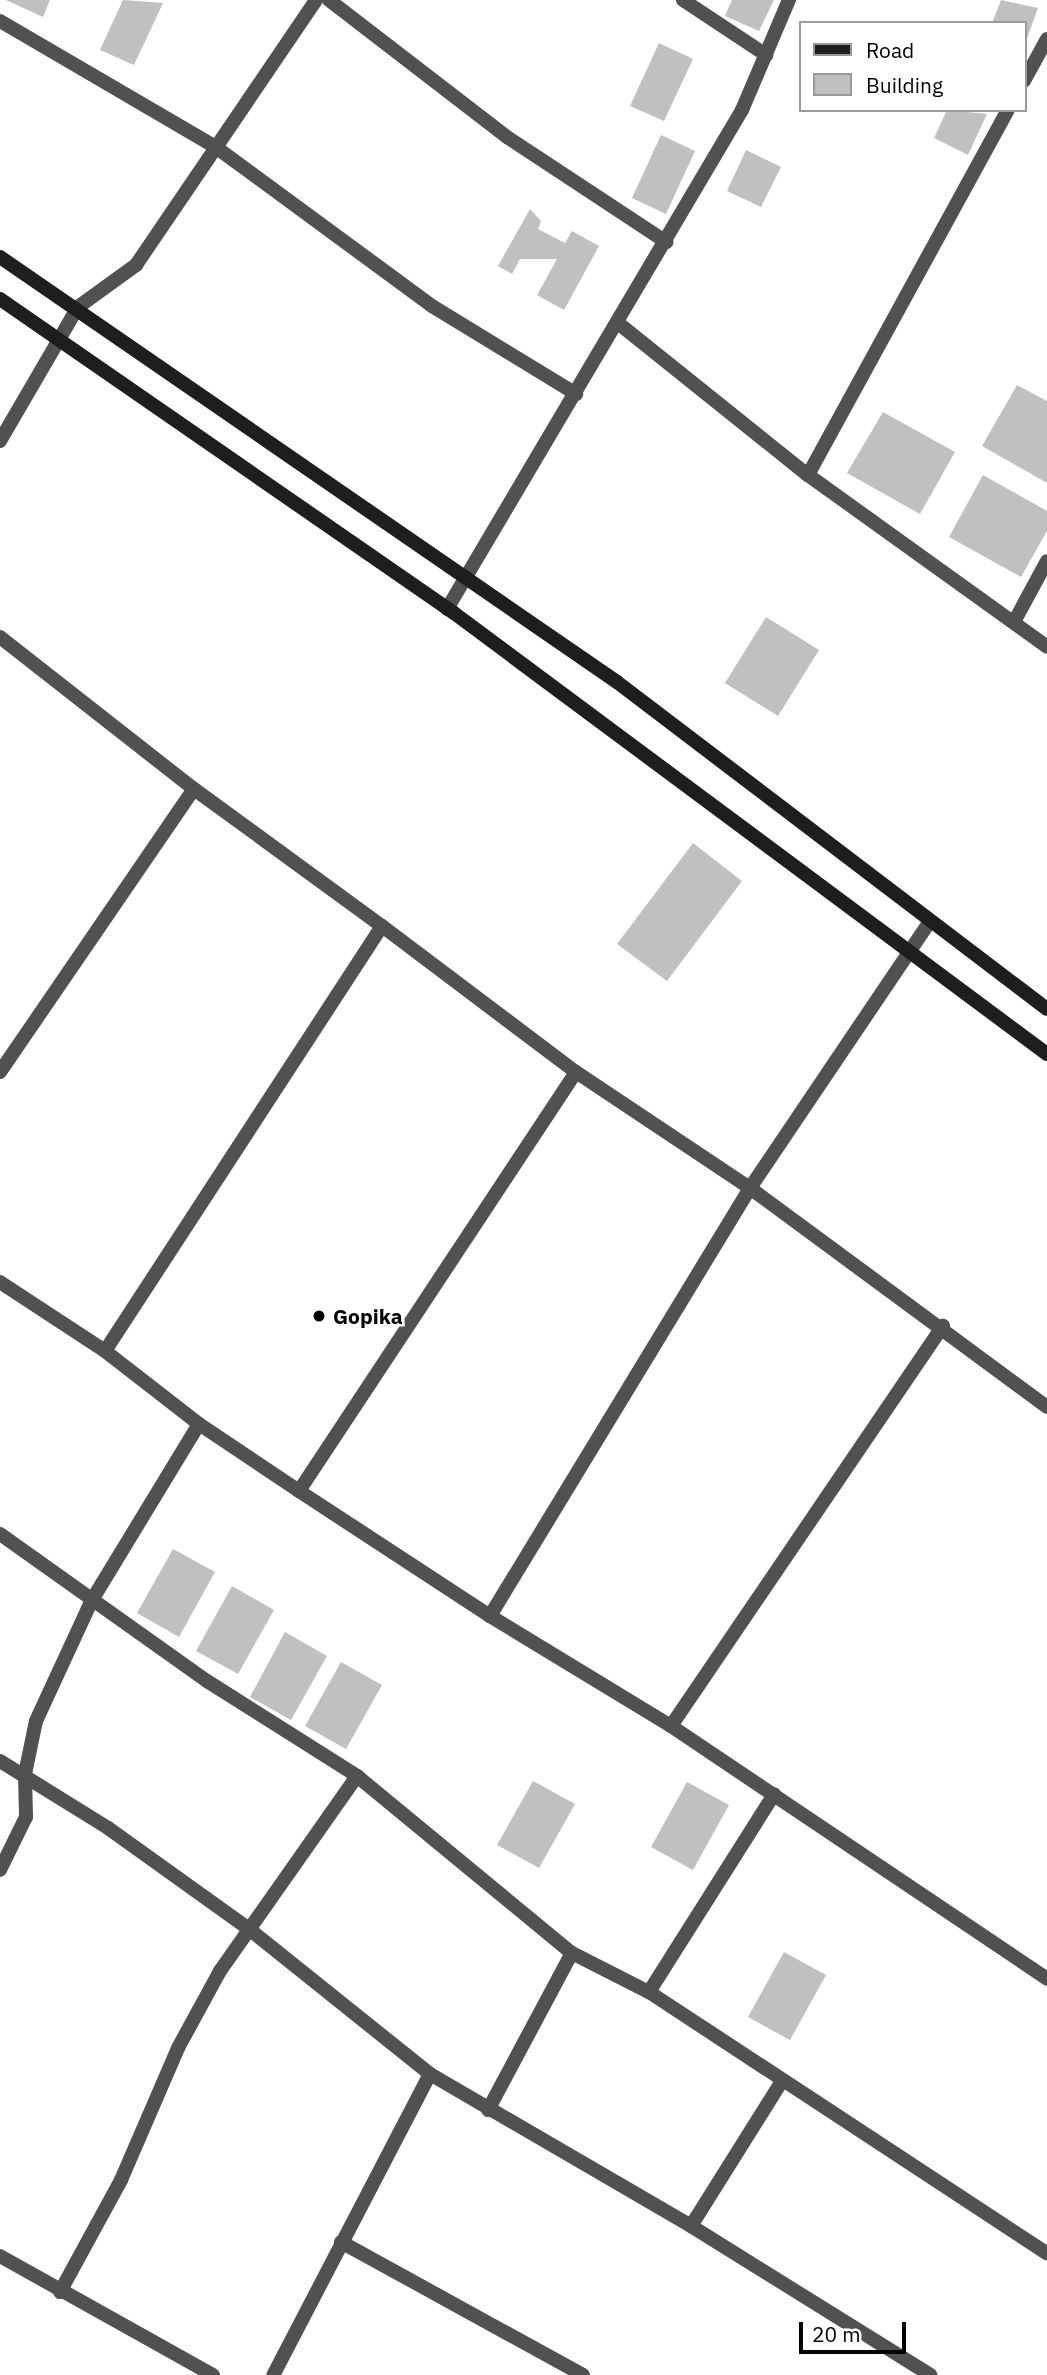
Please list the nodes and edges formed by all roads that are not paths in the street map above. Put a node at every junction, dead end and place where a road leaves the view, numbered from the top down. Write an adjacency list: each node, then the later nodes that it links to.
1 (316, 0): 10 (street)
2 (329, 0): 11 (street)
3 (683, 0): 7 (street)
4 (789, 0): 7 (street)
5 (0, 21): 10 (street)
6 (1047, 39): 8 (street)
7 (766, 55): 11 (street)
8 (1026, 77)
9 (1007, 112): 19 (street)
10 (217, 148): 14 (street); 17 (street)
11 (666, 242): 15 (street)
12 (0, 257): 14 (street)
13 (0, 299): 16 (street)
14 (78, 306): 16 (street); 21 (street)
15 (618, 323): 17 (street); 19 (street)
16 (58, 337): 18 (street); 22 (street)
17 (576, 394): 21 (street)
18 (0, 441)
19 (808, 475): 23 (street)
20 (1047, 561): 23 (street)
21 (467, 579): 22 (street); 27 (street)
22 (447, 609): 29 (street)
23 (1014, 622): 25 (street)
24 (0, 637): 26 (street)
25 (1047, 647)
26 (194, 789): 28 (street); 32 (street)
27 (930, 920): 29 (street); 30 (street)
28 (382, 926): 33 (street); 37 (street)
29 (910, 951): 31 (street); 34 (street)
30 (1047, 1009)
31 (1047, 1054)
32 (0, 1072)
33 (576, 1072): 34 (street); 40 (street)
34 (750, 1188): 36 (street); 43 (street)
35 (0, 1282): 37 (street)
36 (943, 1326): 38 (street); 44 (street)
37 (105, 1350): 39 (street)
38 (1047, 1407)
39 (199, 1424): 40 (street); 42 (street)
40 (299, 1491): 43 (street)
41 (0, 1534): 42 (street)
42 (92, 1600): 46 (street); 47 (street)
43 (490, 1616): 44 (street)
44 (671, 1726): 48 (street)
45 (0, 1761): 46 (street)
46 (24, 1774): 49 (street); 50 (street)
47 (357, 1776): 50 (street); 51 (street)
48 (774, 1794): 52 (street); 53 (street)
49 (0, 1870)
50 (248, 1929): 54 (street); 61 (street)
51 (572, 1953): 53 (street); 56 (street)
52 (1047, 1979)
53 (649, 1992): 55 (street)
54 (430, 2074): 56 (street); 58 (street)
55 (782, 2081): 57 (street); 59 (street)
56 (488, 2110): 57 (street)
57 (691, 2226): 65 (street)
58 (341, 2242): 63 (street); 64 (street)
59 (1047, 2253)
60 (0, 2256): 61 (street)
61 (60, 2292): 62 (street)
62 (213, 2375)
63 (273, 2375)
64 (583, 2375)
65 (930, 2375)

